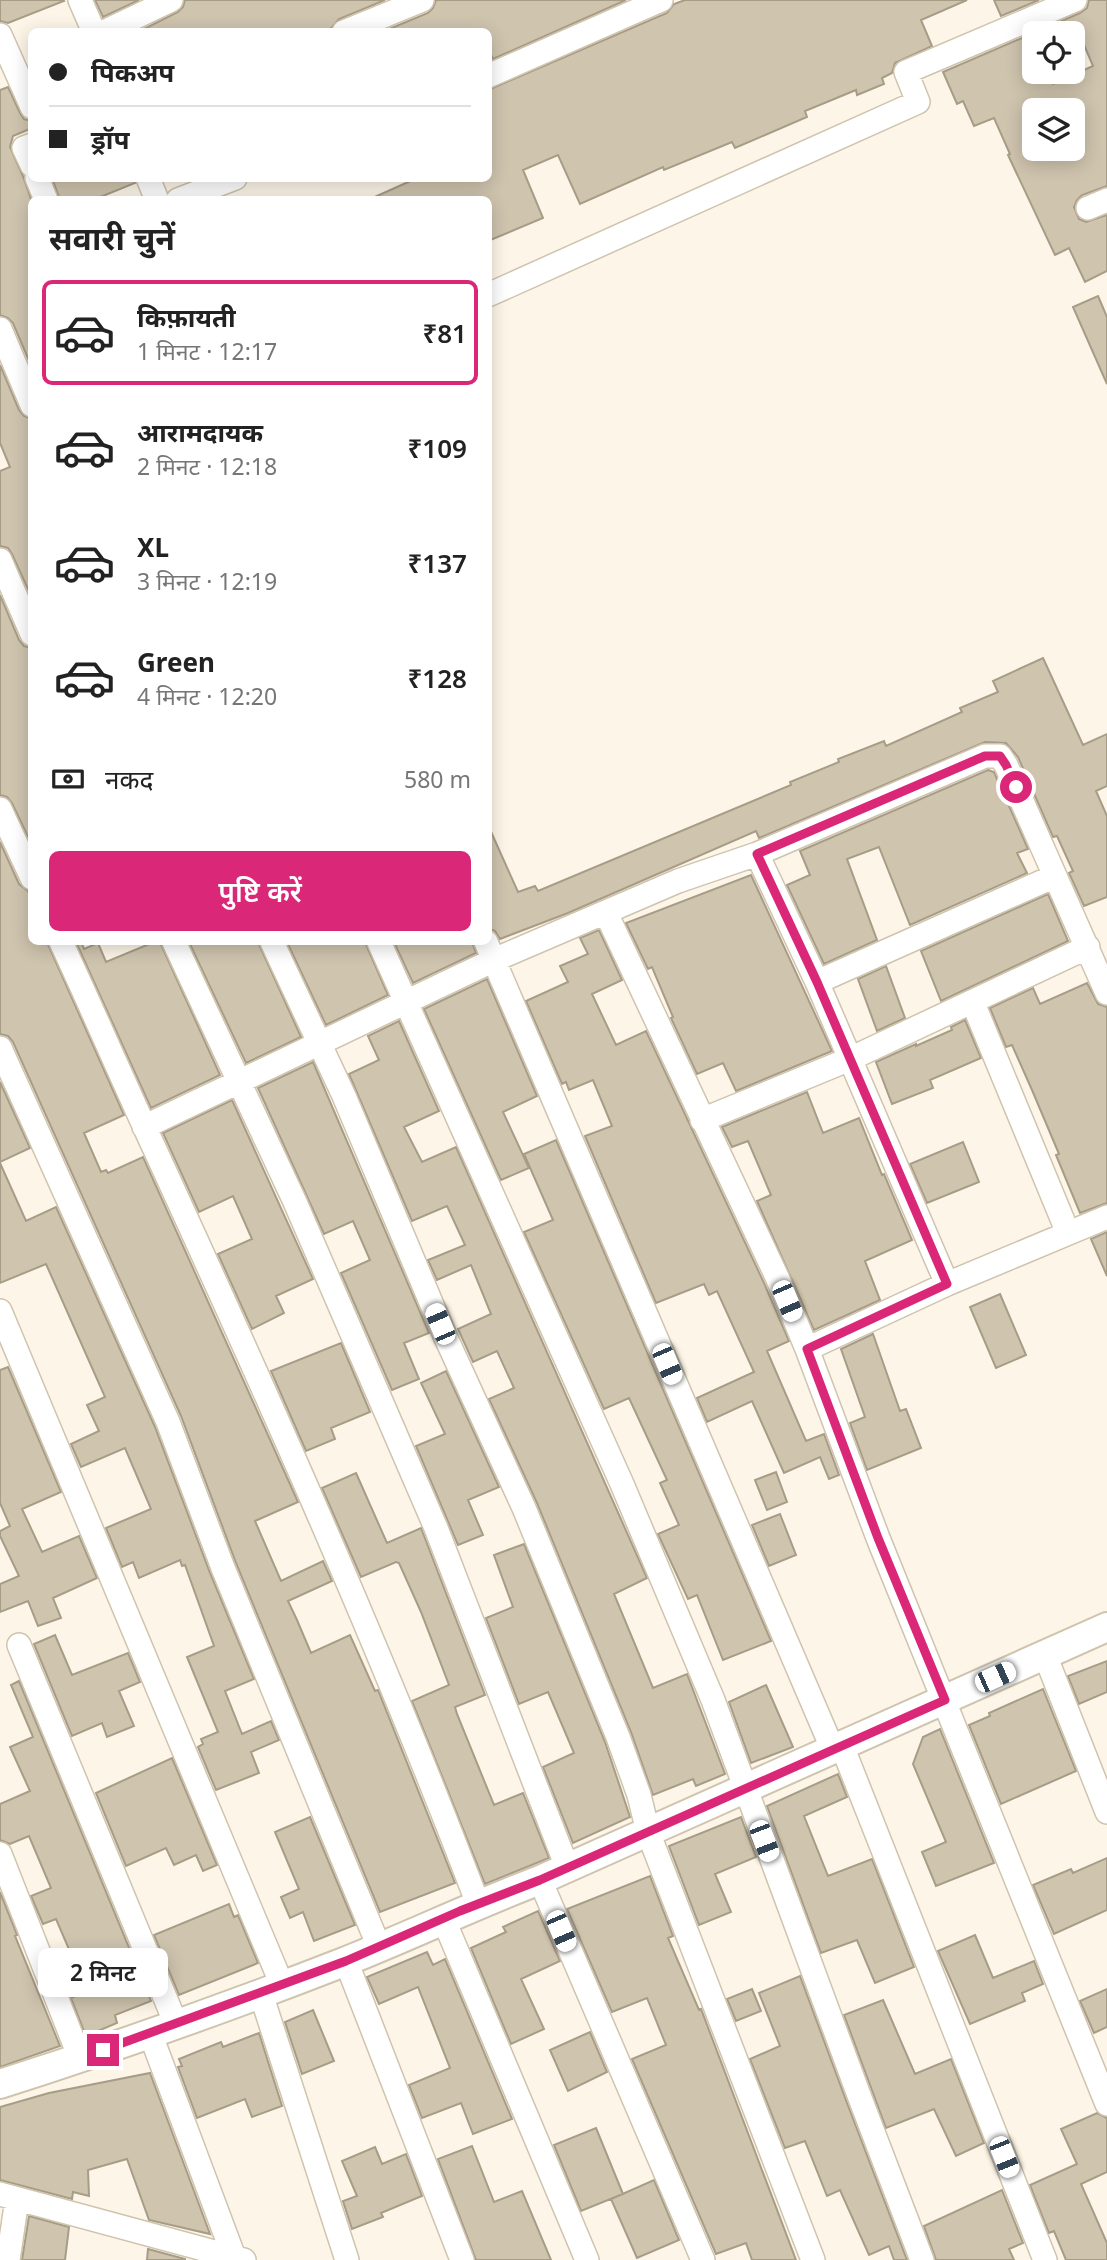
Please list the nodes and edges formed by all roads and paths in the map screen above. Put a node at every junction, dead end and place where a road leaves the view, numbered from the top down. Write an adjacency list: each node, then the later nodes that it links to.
1 (80, 0): 6 (street)
2 (171, 0): 7 (street)
3 (422, 0): 8 (street)
4 (661, 0): 11 (street)
5 (1074, 0): 15 (street)
6 (92, 28)
7 (112, 28)
8 (354, 28)
9 (0, 35): 10 (street)
10 (16, 70): 12 (street)
11 (492, 74)
12 (28, 98)
13 (225, 182): 14 (street)
14 (189, 196)
15 (492, 293)
16 (0, 329): 17 (street)
17 (28, 396)
18 (0, 560): 19 (street)
19 (28, 625)
20 (0, 809): 22 (street)
21 (757, 854): 23 (street); 24 (street); 31 (street)
22 (28, 869)
23 (1055, 876): 29 (street); 31 (street)
24 (606, 913): 30 (street); 39 (street)
25 (62, 945): 40 (street)
26 (175, 945): 38 (street)
27 (273, 945): 35 (street)
28 (380, 945): 33 (street)
29 (1088, 947): 32 (street); 34 (street)
30 (490, 951): 33 (street); 50 (street)
31 (817, 982): 37 (street)
32 (1107, 993)
33 (405, 1001): 35 (street); 51 (street)
34 (973, 1003): 37 (street); 42 (street)
35 (318, 1042): 38 (street); 53 (street)
36 (0, 1048): 59 (street)
37 (850, 1059): 39 (street); 43 (street)
38 (240, 1082): 40 (street); 55 (street)
39 (702, 1121): 45 (street)
40 (144, 1127): 57 (street)
41 (1107, 1217): 42 (street)
42 (1068, 1233): 43 (street)
43 (947, 1284): 45 (street)
44 (0, 1311): 61 (street)
45 (807, 1349): 49 (street)
46 (1107, 1627): 48 (street)
47 (19, 1645): 62 (street)
48 (1045, 1655): 49 (street); 52 (street)
49 (945, 1700): 50 (street); 65 (street)
50 (837, 1748): 51 (street); 75 (street)
51 (745, 1789): 53 (street); 74 (street)
52 (1107, 1812)
53 (648, 1832): 55 (street); 73 (street)
54 (0, 1854): 63 (street)
55 (568, 1867): 56 (street)
56 (540, 1880): 57 (street); 72 (street)
57 (478, 1904): 58 (street)
58 (443, 1919): 59 (street); 71 (street)
59 (379, 1947): 60 (street)
60 (346, 1961): 61 (street); 70 (street)
61 (272, 1989): 62 (street); 69 (street)
62 (163, 2029): 63 (street); 68 (street)
63 (79, 2058): 64 (street)
64 (0, 2084)
65 (1107, 2104)
66 (9, 2197): 67 (street); 68 (street)
67 (6, 2252)
68 (239, 2259)
69 (347, 2260)
70 (462, 2260)
71 (587, 2260)
72 (703, 2260)
73 (813, 2260)
74 (922, 2260)
75 (1045, 2260)

